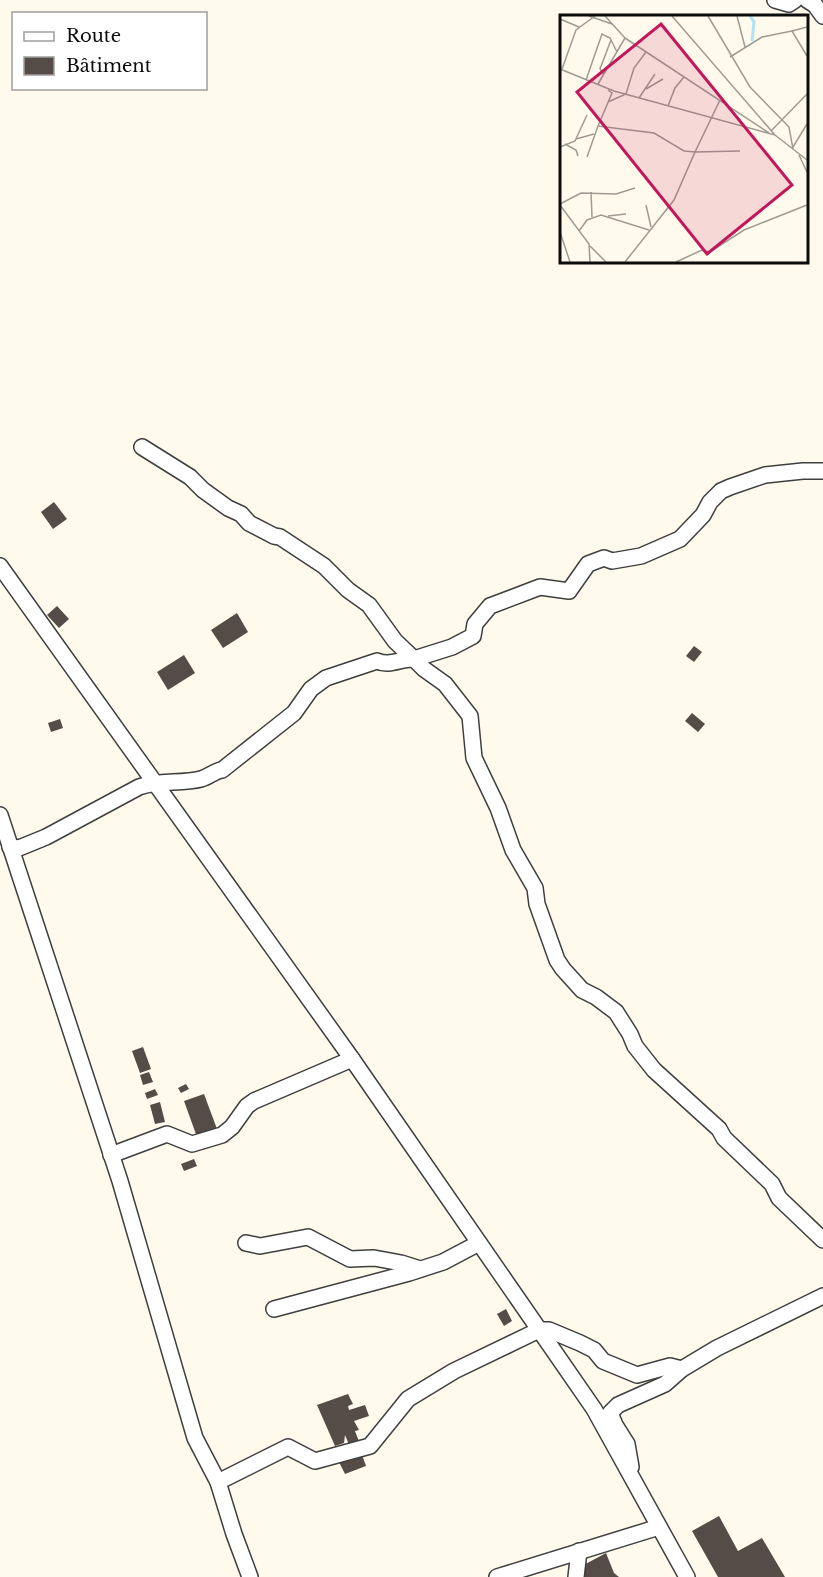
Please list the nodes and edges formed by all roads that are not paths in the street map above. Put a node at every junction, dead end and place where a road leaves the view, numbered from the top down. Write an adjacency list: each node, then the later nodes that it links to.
1 (775, 0): 2 (street)
2 (795, 0)
3 (807, 0): 4 (street)
4 (823, 16)
5 (142, 447): 8 (street)
6 (823, 471): 8 (street)
7 (0, 566): 9 (street)
8 (414, 659): 9 (street); 14 (street)
9 (155, 783): 11 (street); 12 (street)
10 (0, 815): 11 (street)
11 (10, 847): 13 (street)
12 (352, 1059): 13 (street); 16 (street)
13 (111, 1155): 23 (street)
14 (823, 1240)
15 (246, 1243): 17 (street)
16 (479, 1243): 17 (street); 20 (street)
17 (420, 1269): 19 (street)
18 (823, 1296): 21 (street)
19 (274, 1309)
20 (539, 1330): 21 (street); 22 (street); 23 (street)
21 (682, 1369): 22 (street)
22 (633, 1479): 24 (street)
23 (218, 1482): 26 (street)
24 (659, 1527): 25 (street); 29 (street)
25 (579, 1551): 27 (street); 28 (street)
26 (250, 1577)
27 (497, 1577)
28 (576, 1577)
29 (687, 1577)

